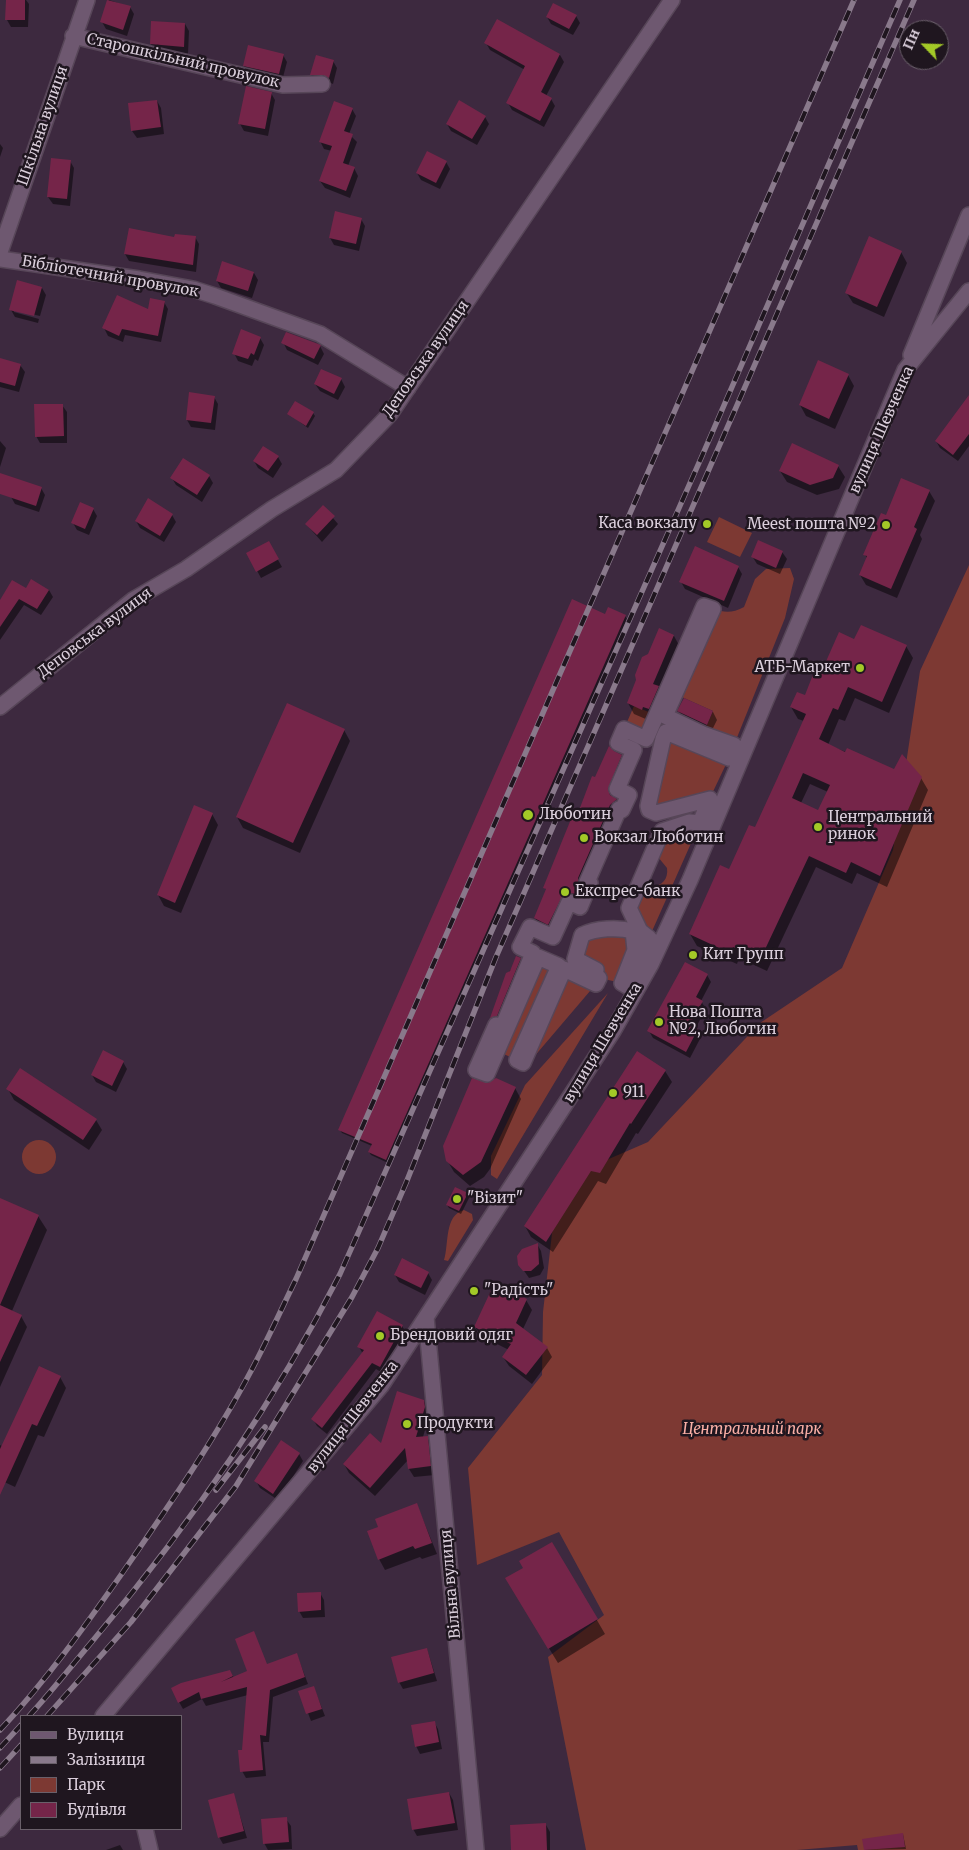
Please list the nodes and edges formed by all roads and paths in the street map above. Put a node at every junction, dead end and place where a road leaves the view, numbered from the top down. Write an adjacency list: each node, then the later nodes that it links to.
1 (87, 0): 3 (street, Шкільна вулиця)
2 (672, 0): 10 (street, Деповська вулиця)
3 (73, 36): 4 (street, Старошкільний провулок); 6 (street, Шкільна вулиця)
4 (322, 84)
5 (969, 216): 9 (street)
6 (0, 252)
7 (0, 259): 10 (street, Бібліотечний провулок)
8 (969, 291): 9 (street, вулиця Шевченка)
9 (905, 370): 13 (street, вулиця Шевченка)
10 (408, 388): 11 (street, Деповська вулиця)
11 (0, 707)
12 (700, 823): 12 (street)
13 (426, 1317): 14 (street, вулиця Шевченка); 19 (street, Вільна вулиця)
14 (106, 1715)
15 (20, 1806): 16 (street)
16 (0, 1829)
17 (145, 1830): 18 (street)
18 (150, 1850)
19 (476, 1850)

